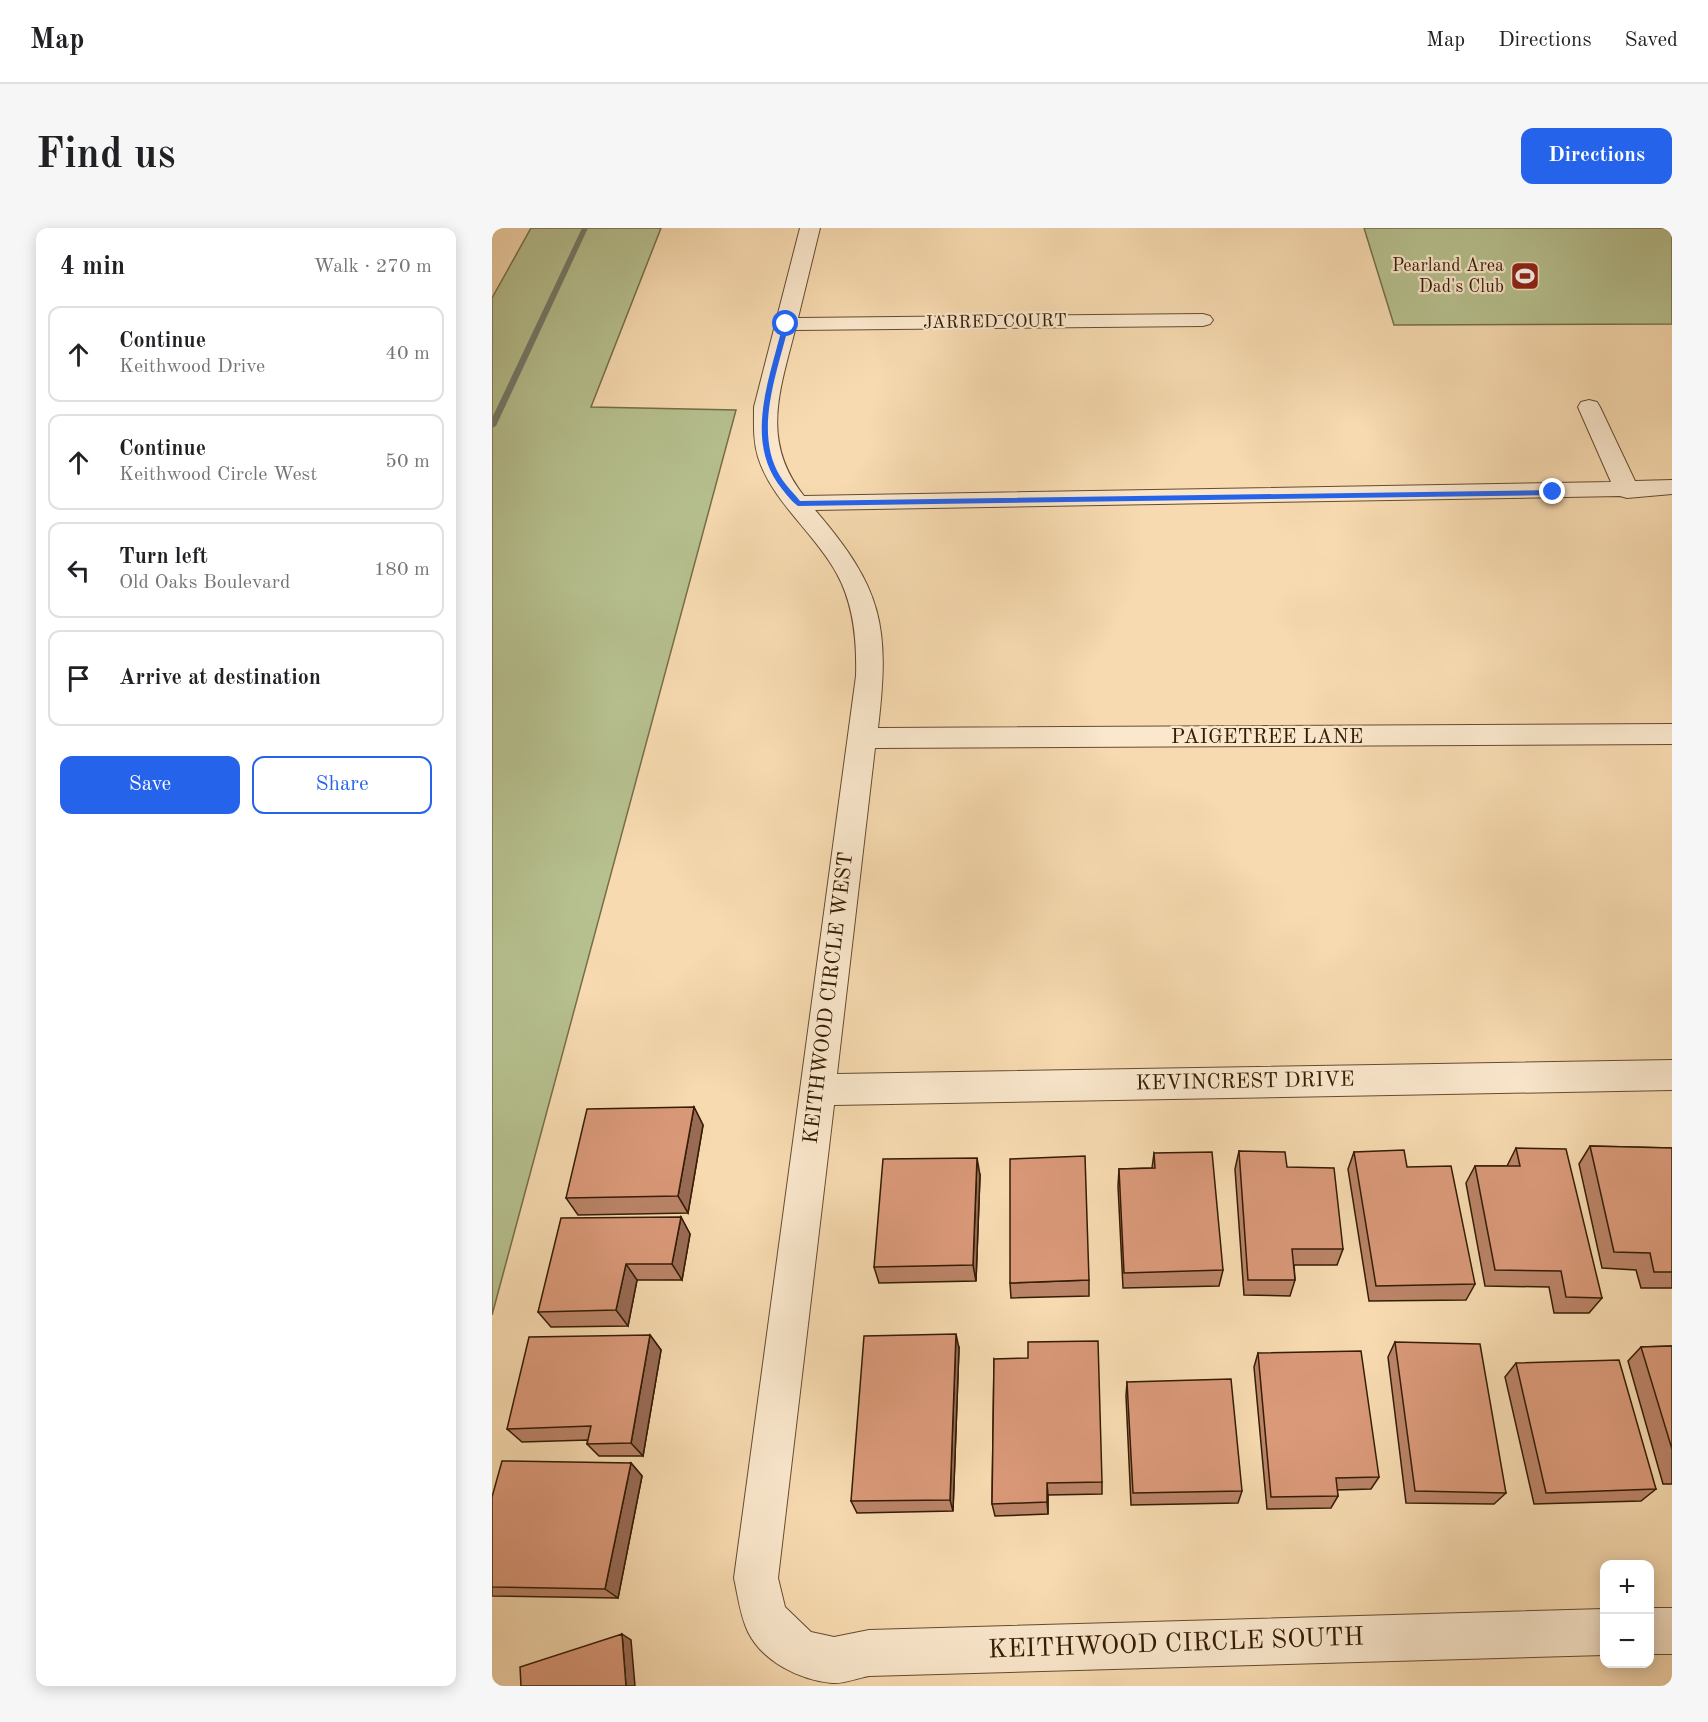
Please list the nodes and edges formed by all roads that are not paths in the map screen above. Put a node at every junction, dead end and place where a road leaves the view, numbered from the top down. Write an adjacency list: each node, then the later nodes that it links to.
1 (810, 228): 3 (street, KEITHWOOD CIRCLE WEST)
2 (1203, 320): 3 (street, JARRED COURT)
3 (786, 324): 7 (street, KEITHWOOD CIRCLE WEST)
4 (1589, 408): 6 (street)
5 (1672, 487): 6 (street)
6 (1627, 491): 7 (street)
7 (798, 503): 9 (street, KEITHWOOD CIRCLE WEST)
8 (1672, 734): 9 (street, PAIGETREE LANE)
9 (861, 738): 11 (street, KEITHWOOD CIRCLE WEST)
10 (1672, 1075): 11 (street, KEVINCREST DRIVE)
11 (817, 1090): 12 (street, KEITHWOOD CIRCLE WEST)
12 (765, 1617): 15 (street, KEITHWOOD CIRCLE SOUTH)
13 (1654, 1631): 14 (street)
14 (1672, 1631)
15 (1600, 1632)

